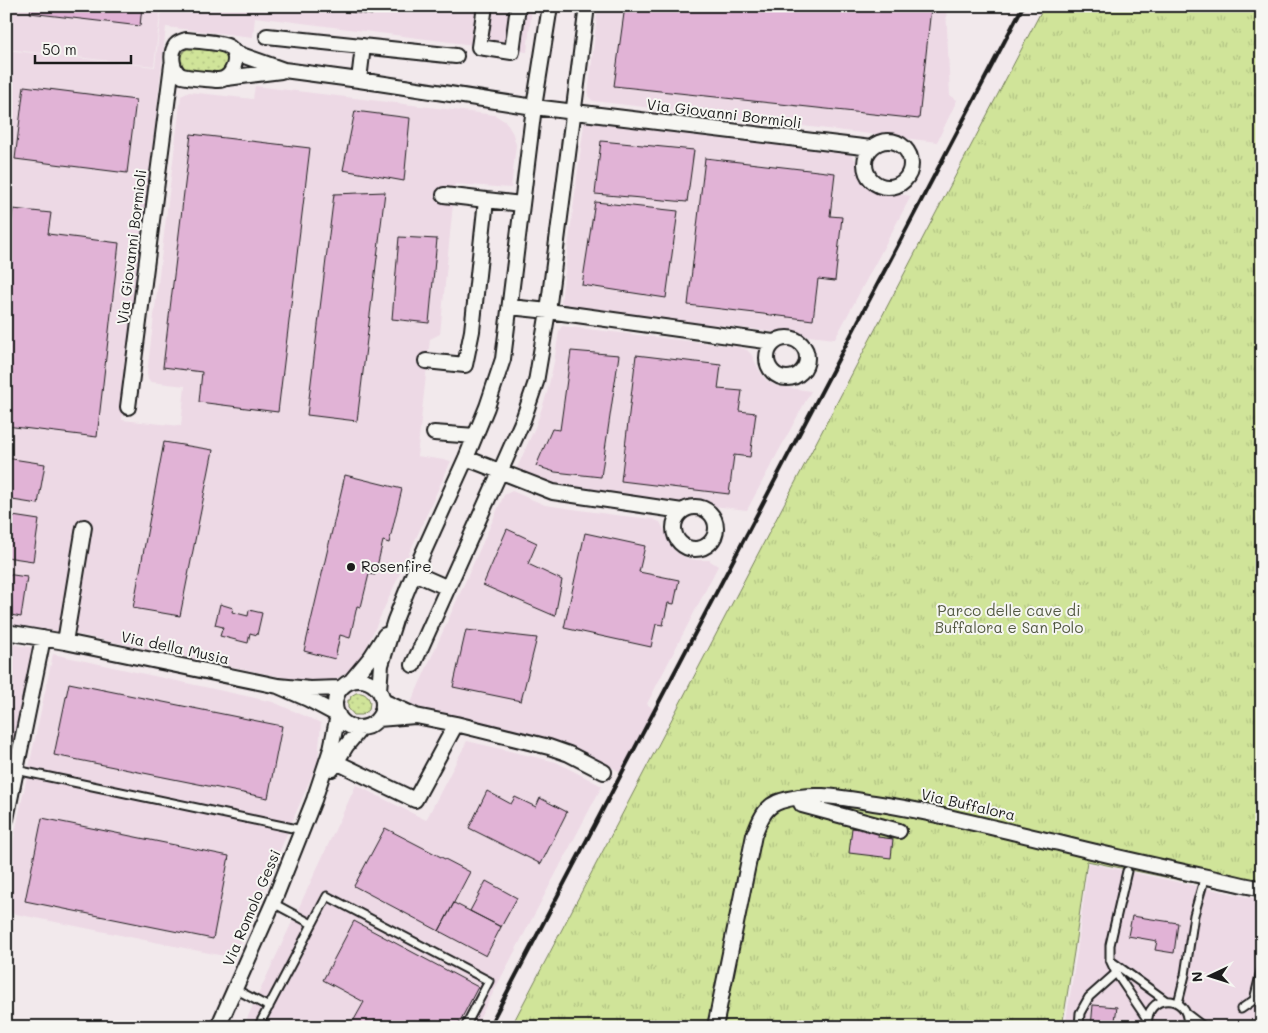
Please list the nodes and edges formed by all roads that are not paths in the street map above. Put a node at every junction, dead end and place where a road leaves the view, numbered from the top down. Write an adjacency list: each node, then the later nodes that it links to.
1 (485, 6): 2 (street)
2 (518, 6)
3 (550, 6): 15 (street)
4 (587, 6): 16 (street)
5 (267, 36): 6 (street)
6 (363, 46): 8 (street); 13 (street)
7 (233, 52): 9 (street, Via Giovanni Bormioli); 10 (street, Via Giovanni Bormioli); 12 (street)
8 (456, 56)
9 (172, 64): 11 (street); 14 (street, Via Giovanni Bormioli)
10 (284, 70): 12 (street, Via Giovanni Bormioli); 13 (street, Via Giovanni Bormioli)
11 (181, 76): 12 (street, Via Giovanni Bormioli); 14 (street, Via Giovanni Bormioli)
12 (227, 78)
13 (359, 80): 15 (street, Via Giovanni Bormioli)
14 (169, 92): 25 (street, Via Giovanni Bormioli)
15 (534, 107): 16 (street, Via Giovanni Bormioli); 20 (street)
16 (573, 111): 17 (street, Via Giovanni Bormioli); 22 (street)
17 (871, 148)
18 (444, 196): 19 (street)
19 (486, 200): 20 (street); 24 (street)
20 (522, 204): 21 (street)
21 (510, 307): 22 (street); 27 (street)
22 (548, 311): 23 (street); 29 (street)
23 (773, 342)
24 (426, 361)
25 (128, 407)
26 (434, 433): 27 (street)
27 (475, 436): 28 (street)
28 (466, 458): 29 (street); 32 (street)
29 (500, 472): 30 (street); 33 (street)
30 (682, 511)
31 (84, 526): 37 (street)
32 (414, 573): 33 (street); 34 (street)
33 (448, 588): 38 (street)
34 (395, 620): 39 (street); 41 (street)
35 (6, 632): 36 (street, Via della Musia)
36 (43, 638): 37 (street, Via della Musia); 48 (street)
37 (65, 642): 40 (street, Via della Musia)
38 (413, 665)
39 (346, 684): 40 (street, Via della Musia); 41 (street, Via della Musia); 42 (street)
40 (278, 686): 42 (street, Via della Musia)
41 (381, 695): 43 (street, Via della Musia); 44 (street)
42 (338, 716): 46 (street, Via della Musia); 51 (street, Via Romolo Gessi)
43 (416, 716): 44 (street, Via della Musia); 45 (street, Via della Musia)
44 (378, 719): 46 (street, Via della Musia)
45 (456, 724): 47 (street); 49 (street, Via della Musia)
46 (361, 728): 47 (street, Via Romolo Gessi)
47 (336, 762): 51 (street, Via Romolo Gessi)
48 (16, 770): 52 (street); 53 (lane)
49 (604, 772)
50 (798, 797): 54 (street); 55 (street, Via Buffalora); 73 (street, Via Buffalora)
51 (314, 800): 53 (street, Via Romolo Gessi)
52 (6, 819)
53 (302, 830): 58 (street, Via Romolo Gessi)
54 (899, 831)
55 (1128, 866): 56 (street, Via Buffalora); 60 (lane)
56 (1204, 877): 57 (street, Via Buffalora); 65 (lane)
57 (1262, 889)
58 (273, 903): 59 (lane); 63 (street, Via Romolo Gessi)
59 (312, 924): 66 (lane); 72 (lane)
60 (1110, 960): 62 (lane); 64 (lane)
61 (1262, 967): 67 (lane)
62 (1116, 973): 69 (lane); 74 (lane)
63 (235, 989): 66 (lane); 70 (street, Via Romolo Gessi)
64 (1165, 1000): 65 (lane); 69 (lane)
65 (1178, 1004): 68 (lane)
66 (269, 1007): 71 (lane)
67 (1241, 1009)
68 (1187, 1014): 75 (lane); 76 (lane)
69 (1148, 1023)
70 (218, 1027)
71 (258, 1027)
72 (465, 1027)
73 (715, 1027)
74 (1079, 1027)
75 (1187, 1027)
76 (1204, 1027)

